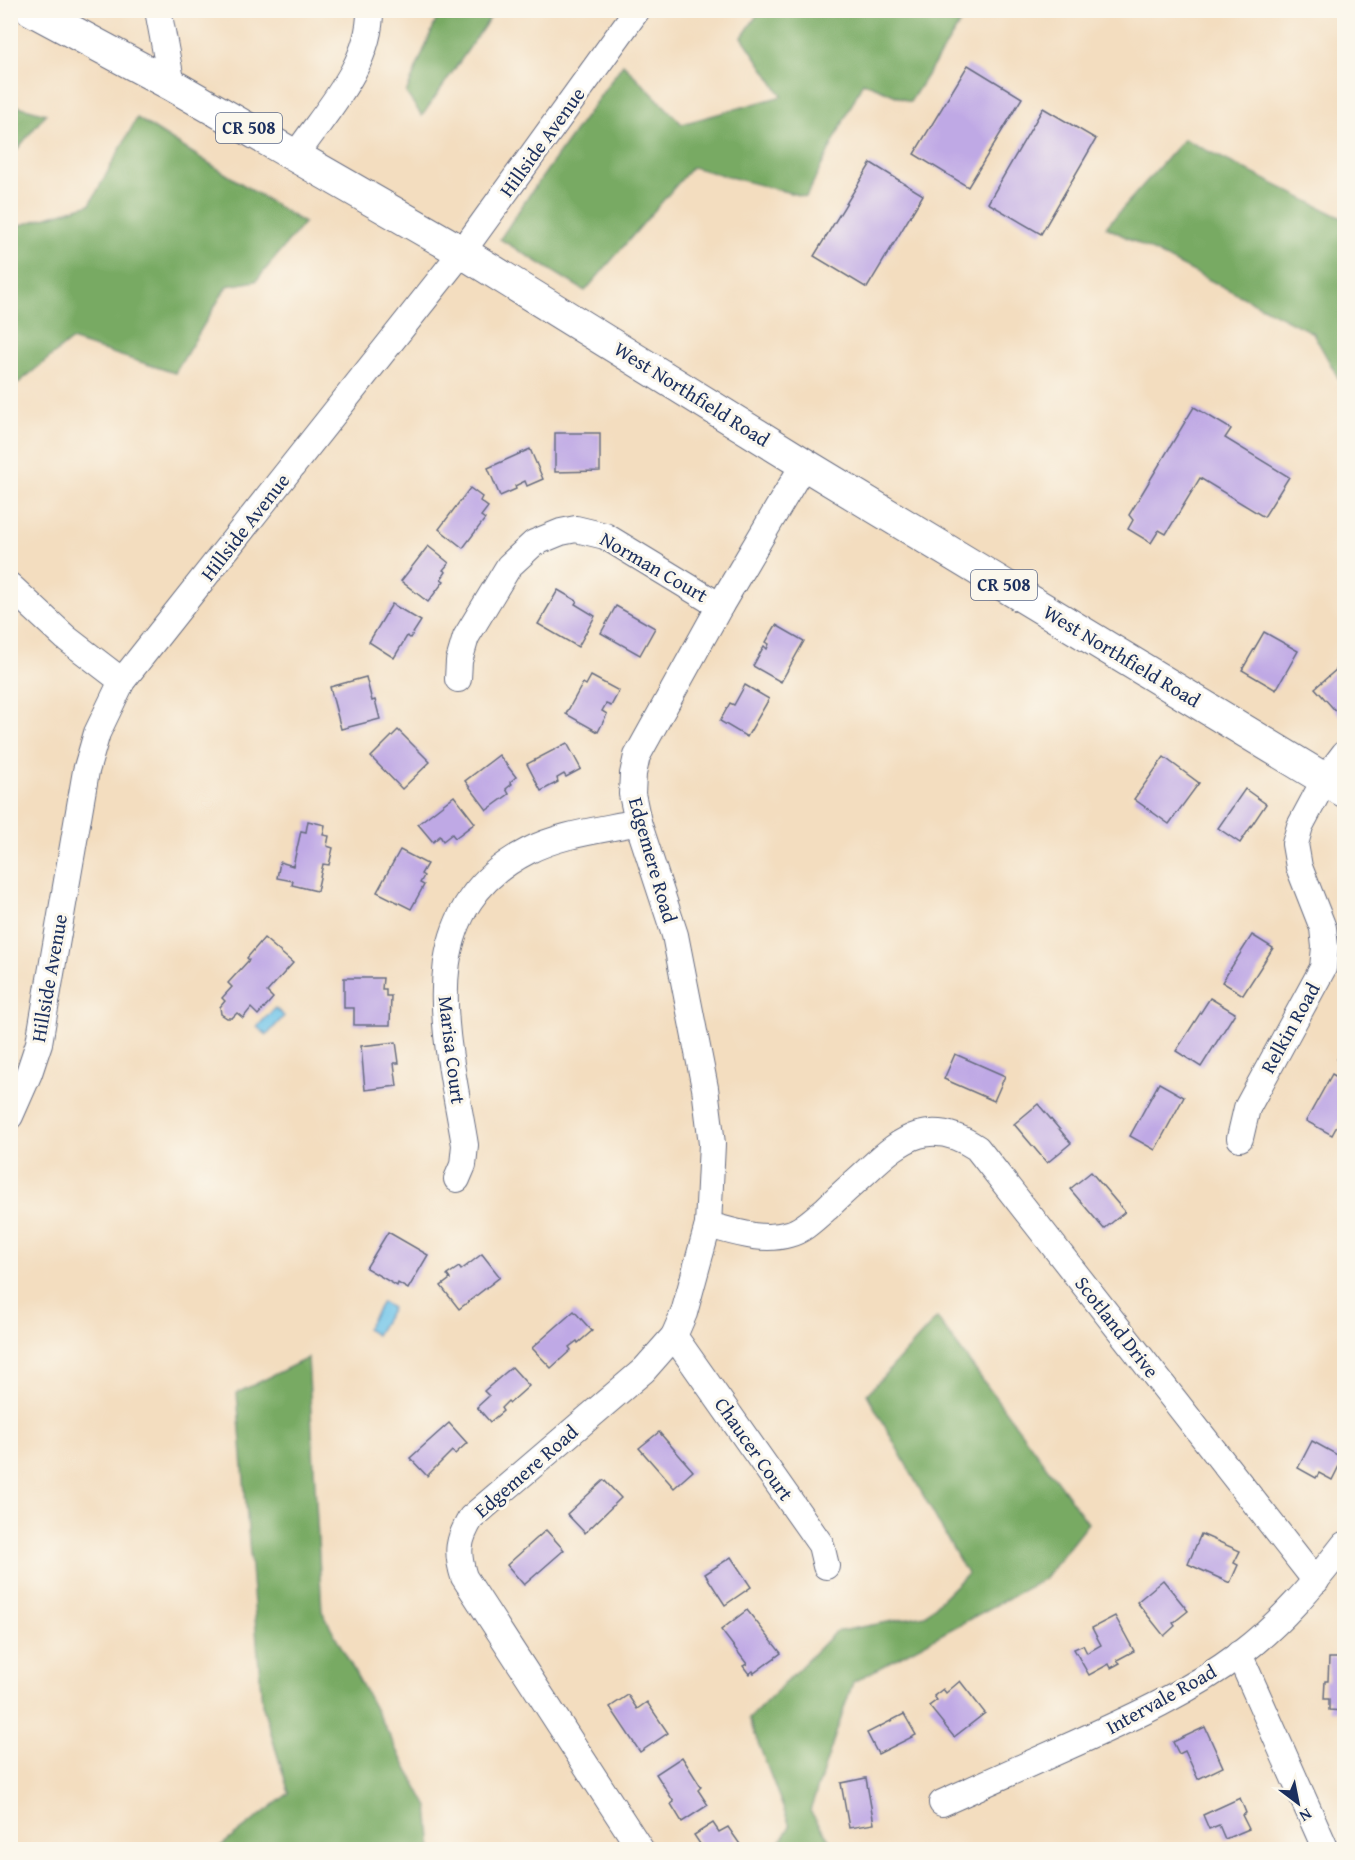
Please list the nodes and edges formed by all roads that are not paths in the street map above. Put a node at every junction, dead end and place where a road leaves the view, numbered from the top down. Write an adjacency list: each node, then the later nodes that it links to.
1 (32, 10): 5 (main road, West Northfield Road / CR 508)
2 (159, 10): 5 (street)
3 (370, 10): 6 (street)
4 (637, 10): 7 (street, Hillside Avenue)
5 (172, 85): 6 (main road, West Northfield Road / CR 508)
6 (296, 155): 7 (main road, West Northfield Road / CR 508)
7 (462, 252): 8 (main road, West Northfield Road / CR 508); 12 (street, Hillside Avenue)
8 (804, 464): 10 (street, Edgemere Road); 14 (main road, West Northfield Road / CR 508)
9 (10, 586): 12 (street)
10 (720, 606): 11 (street, Norman Court); 15 (street, Edgemere Road)
11 (458, 679)
12 (122, 681): 16 (street, Hillside Avenue)
13 (1344, 754): 14 (street, Relkin Road)
14 (1334, 785): 17 (street, Relkin Road)
15 (638, 822): 18 (street, Marisa Court); 19 (street, Edgemere Road)
16 (10, 1116)
17 (1240, 1138)
18 (457, 1179)
19 (708, 1225): 20 (street, Edgemere Road); 23 (street, Scotland Drive)
20 (674, 1336): 22 (street, Chaucer Court); 26 (street, Edgemere Road)
21 (1344, 1545): 23 (street, Intervale Road)
22 (826, 1566)
23 (1316, 1581): 24 (street, Intervale Road)
24 (1239, 1654): 25 (street, Intervale Road); 27 (street)
25 (942, 1803)
26 (641, 1850)
27 (1326, 1850)

